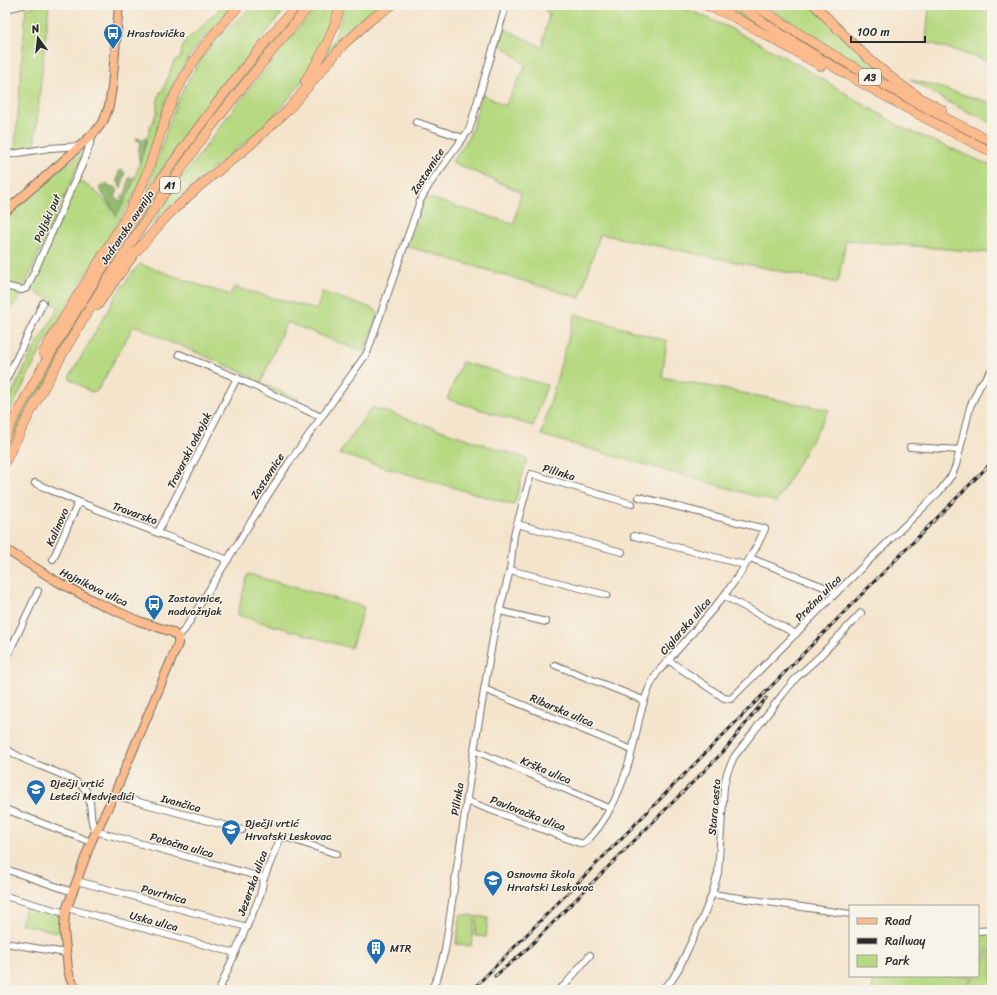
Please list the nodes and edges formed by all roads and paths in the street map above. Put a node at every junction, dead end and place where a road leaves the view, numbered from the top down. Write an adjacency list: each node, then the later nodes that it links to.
1 (6, 5): 17 (street)
2 (23, 5): 17 (street)
3 (119, 5): 25 (main road)
4 (240, 5): 20 (highway)
5 (248, 5): 20 (highway)
6 (293, 5): 18 (highway)
7 (297, 5): 18 (highway, Jadranska avenija / A1)
8 (310, 5): 19 (highway, Jadranska avenija / A1)
9 (317, 5): 19 (highway)
10 (340, 5): 22 (highway)
11 (392, 5): 22 (highway)
12 (506, 5): 26 (street, Zastavnice)
13 (705, 5): 21 (highway)
14 (738, 5): 21 (highway, A3)
15 (754, 5): 24 (highway, A3)
16 (815, 5): 24 (highway)
17 (5, 8)
18 (287, 16): 39 (highway, Jadranska avenija / A1)
19 (297, 21): 35 (highway, Jadranska avenija / A1)
20 (206, 43): 39 (highway)
21 (882, 94): 29 (highway, A3)
22 (279, 117): 35 (highway)
23 (416, 122): 26 (street, Zastavnice)
24 (970, 131): 27 (highway, A3)
25 (92, 134): 28 (main road); 32 (street, Poljski put)
26 (463, 138): 40 (street, Zastavnice)
27 (992, 141)
28 (80, 146): 30 (street); 31 (main road)
29 (992, 152)
30 (5, 155)
31 (5, 212)
32 (5, 286)
33 (43, 303): 38 (street)
34 (179, 354): 37 (street)
35 (59, 361): 44 (highway, Jadranska avenija / A1)
36 (992, 370): 43 (street, Prečna ulica)
37 (237, 378): 40 (street); 50 (street, Travarski odvojak)
38 (5, 382)
39 (20, 408): 41 (highway, Jadranska avenija / A1)
40 (321, 417): 56 (street, Zastavnice)
41 (5, 437)
42 (910, 447): 43 (street)
43 (960, 450): 60 (street, Prečna ulica)
44 (5, 462)
45 (35, 483): 47 (street, Travarsko)
46 (639, 497): 54 (street, Ciglarska ulica)
47 (78, 503): 50 (street, Travarsko); 55 (street, Kalinovo)
48 (632, 504): 49 (street, Pilinka)
49 (517, 524): 53 (street); 58 (street, Pilinka)
50 (158, 532): 56 (street, Travarsko)
51 (634, 536): 57 (street)
52 (5, 548): 67 (main road, Hojnikova ulica)
53 (622, 552)
54 (750, 558): 57 (street, Ciglarska ulica); 60 (street)
55 (53, 559)
56 (228, 560): 67 (street, Zastavnice)
57 (745, 565): 62 (street, Ciglarska ulica)
58 (510, 570): 61 (street); 63 (street, Pilinka)
59 (38, 591): 69 (street)
60 (837, 592): 66 (street, Prečna ulica)
61 (607, 595)
62 (724, 596): 66 (street); 68 (street, Ciglarska ulica)
63 (500, 611): 65 (street); 71 (street, Pilinka)
64 (861, 613): 89 (street, Stara cesta)
65 (546, 622)
66 (796, 634): 68 (street, Prečna ulica)
67 (178, 637): 76 (main road, Zastavnice)
68 (668, 660): 72 (street, Ciglarska ulica)
69 (5, 661)
70 (555, 665): 72 (street)
71 (484, 689): 74 (street, Pilinka); 75 (street, Ribarska ulica)
72 (644, 700): 75 (street, Ciglarska ulica)
73 (5, 748): 81 (street)
74 (474, 750): 77 (street, Pilinka); 78 (street, Krška ulica)
75 (632, 750): 78 (street, Ciglarska ulica)
76 (114, 795): 80 (street, Ivančica); 81 (main road, Zastavnice)
77 (467, 800): 83 (street, Pavlovačka ulica); 102 (street, Pilinka)
78 (609, 808): 83 (street, Ciglarska ulica)
79 (5, 809): 82 (street)
80 (242, 830)
81 (95, 831): 82 (main road, Zastavnice); 86 (street, Potočna ulica)
82 (91, 842): 87 (main road, Zastavnice)
83 (582, 844)
84 (338, 854): 86 (street, Jezerska ulica)
85 (5, 869): 88 (street)
86 (264, 878): 93 (street, Jezerska ulica)
87 (77, 881): 88 (main road, Zastavnice); 93 (street, Povrtnica)
88 (72, 892): 91 (main road, Zastavnice)
89 (712, 894): 92 (street); 104 (street, Stara cesta)
90 (5, 896): 91 (street, Uska ulica)
91 (66, 910): 97 (main road, Zastavnice); 98 (street, Uska ulica)
92 (849, 914)
93 (247, 927): 98 (street, Jezerska ulica)
94 (992, 930): 95 (street)
95 (979, 931)
96 (5, 943): 97 (street)
97 (66, 953): 100 (main road, Zastavnice)
98 (235, 953): 101 (street, Jezerska ulica)
99 (590, 954): 103 (street)
100 (77, 990)
101 (219, 990)
102 (431, 990)
103 (558, 990)
104 (661, 990)

